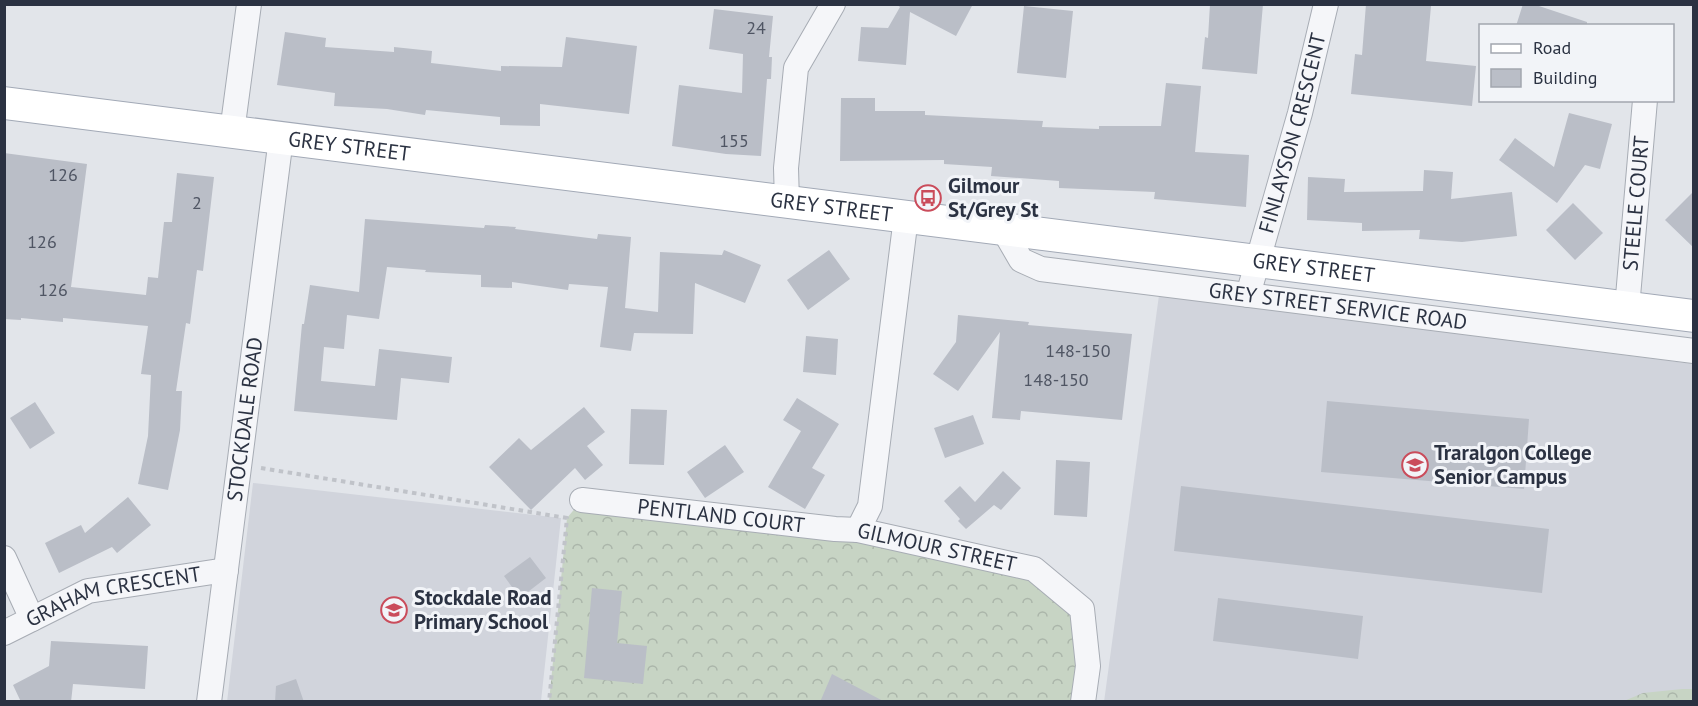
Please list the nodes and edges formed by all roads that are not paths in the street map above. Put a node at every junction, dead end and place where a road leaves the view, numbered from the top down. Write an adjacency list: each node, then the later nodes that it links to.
1 (249, 4): 6 (street)
2 (833, 4): 8 (street)
3 (1326, 4): 11 (street, FINLAYSON CRESCENT)
4 (1645, 102): 14 (street, STEELE COURT)
5 (4, 103): 6 (main road, GREY STREET)
6 (232, 132): 7 (main road, GREY STREET)
7 (281, 138): 8 (main road, GREY STREET); 21 (street, STOCKDALE ROAD)
8 (787, 202): 9 (main road, GREY STREET)
9 (906, 217): 10 (main road, GREY STREET); 19 (street, GILMOUR STREET)
10 (1003, 229): 11 (main road, GREY STREET); 12 (street, GREY STREET SERVICE ROAD)
11 (1258, 261): 12 (street, FINLAYSON CRESCENT); 13 (main road, GREY STREET)
12 (1248, 295): 16 (street, GREY STREET SERVICE ROAD)
13 (1581, 302): 14 (main road, GREY STREET); 16 (street)
14 (1627, 308): 15 (main road, GREY STREET)
15 (1694, 316)
16 (1582, 337): 17 (street, GREY STREET SERVICE ROAD)
17 (1694, 351)
18 (582, 500): 19 (street, PENTLAND COURT)
19 (858, 530): 25 (street, GILMOUR STREET)
20 (4, 558): 22 (street)
21 (226, 570): 22 (street, GRAHAM CRESCENT); 24 (street, STOCKDALE ROAD)
22 (32, 619): 23 (street, GRAHAM CRESCENT)
23 (4, 633)
24 (208, 702)
25 (1083, 702)

